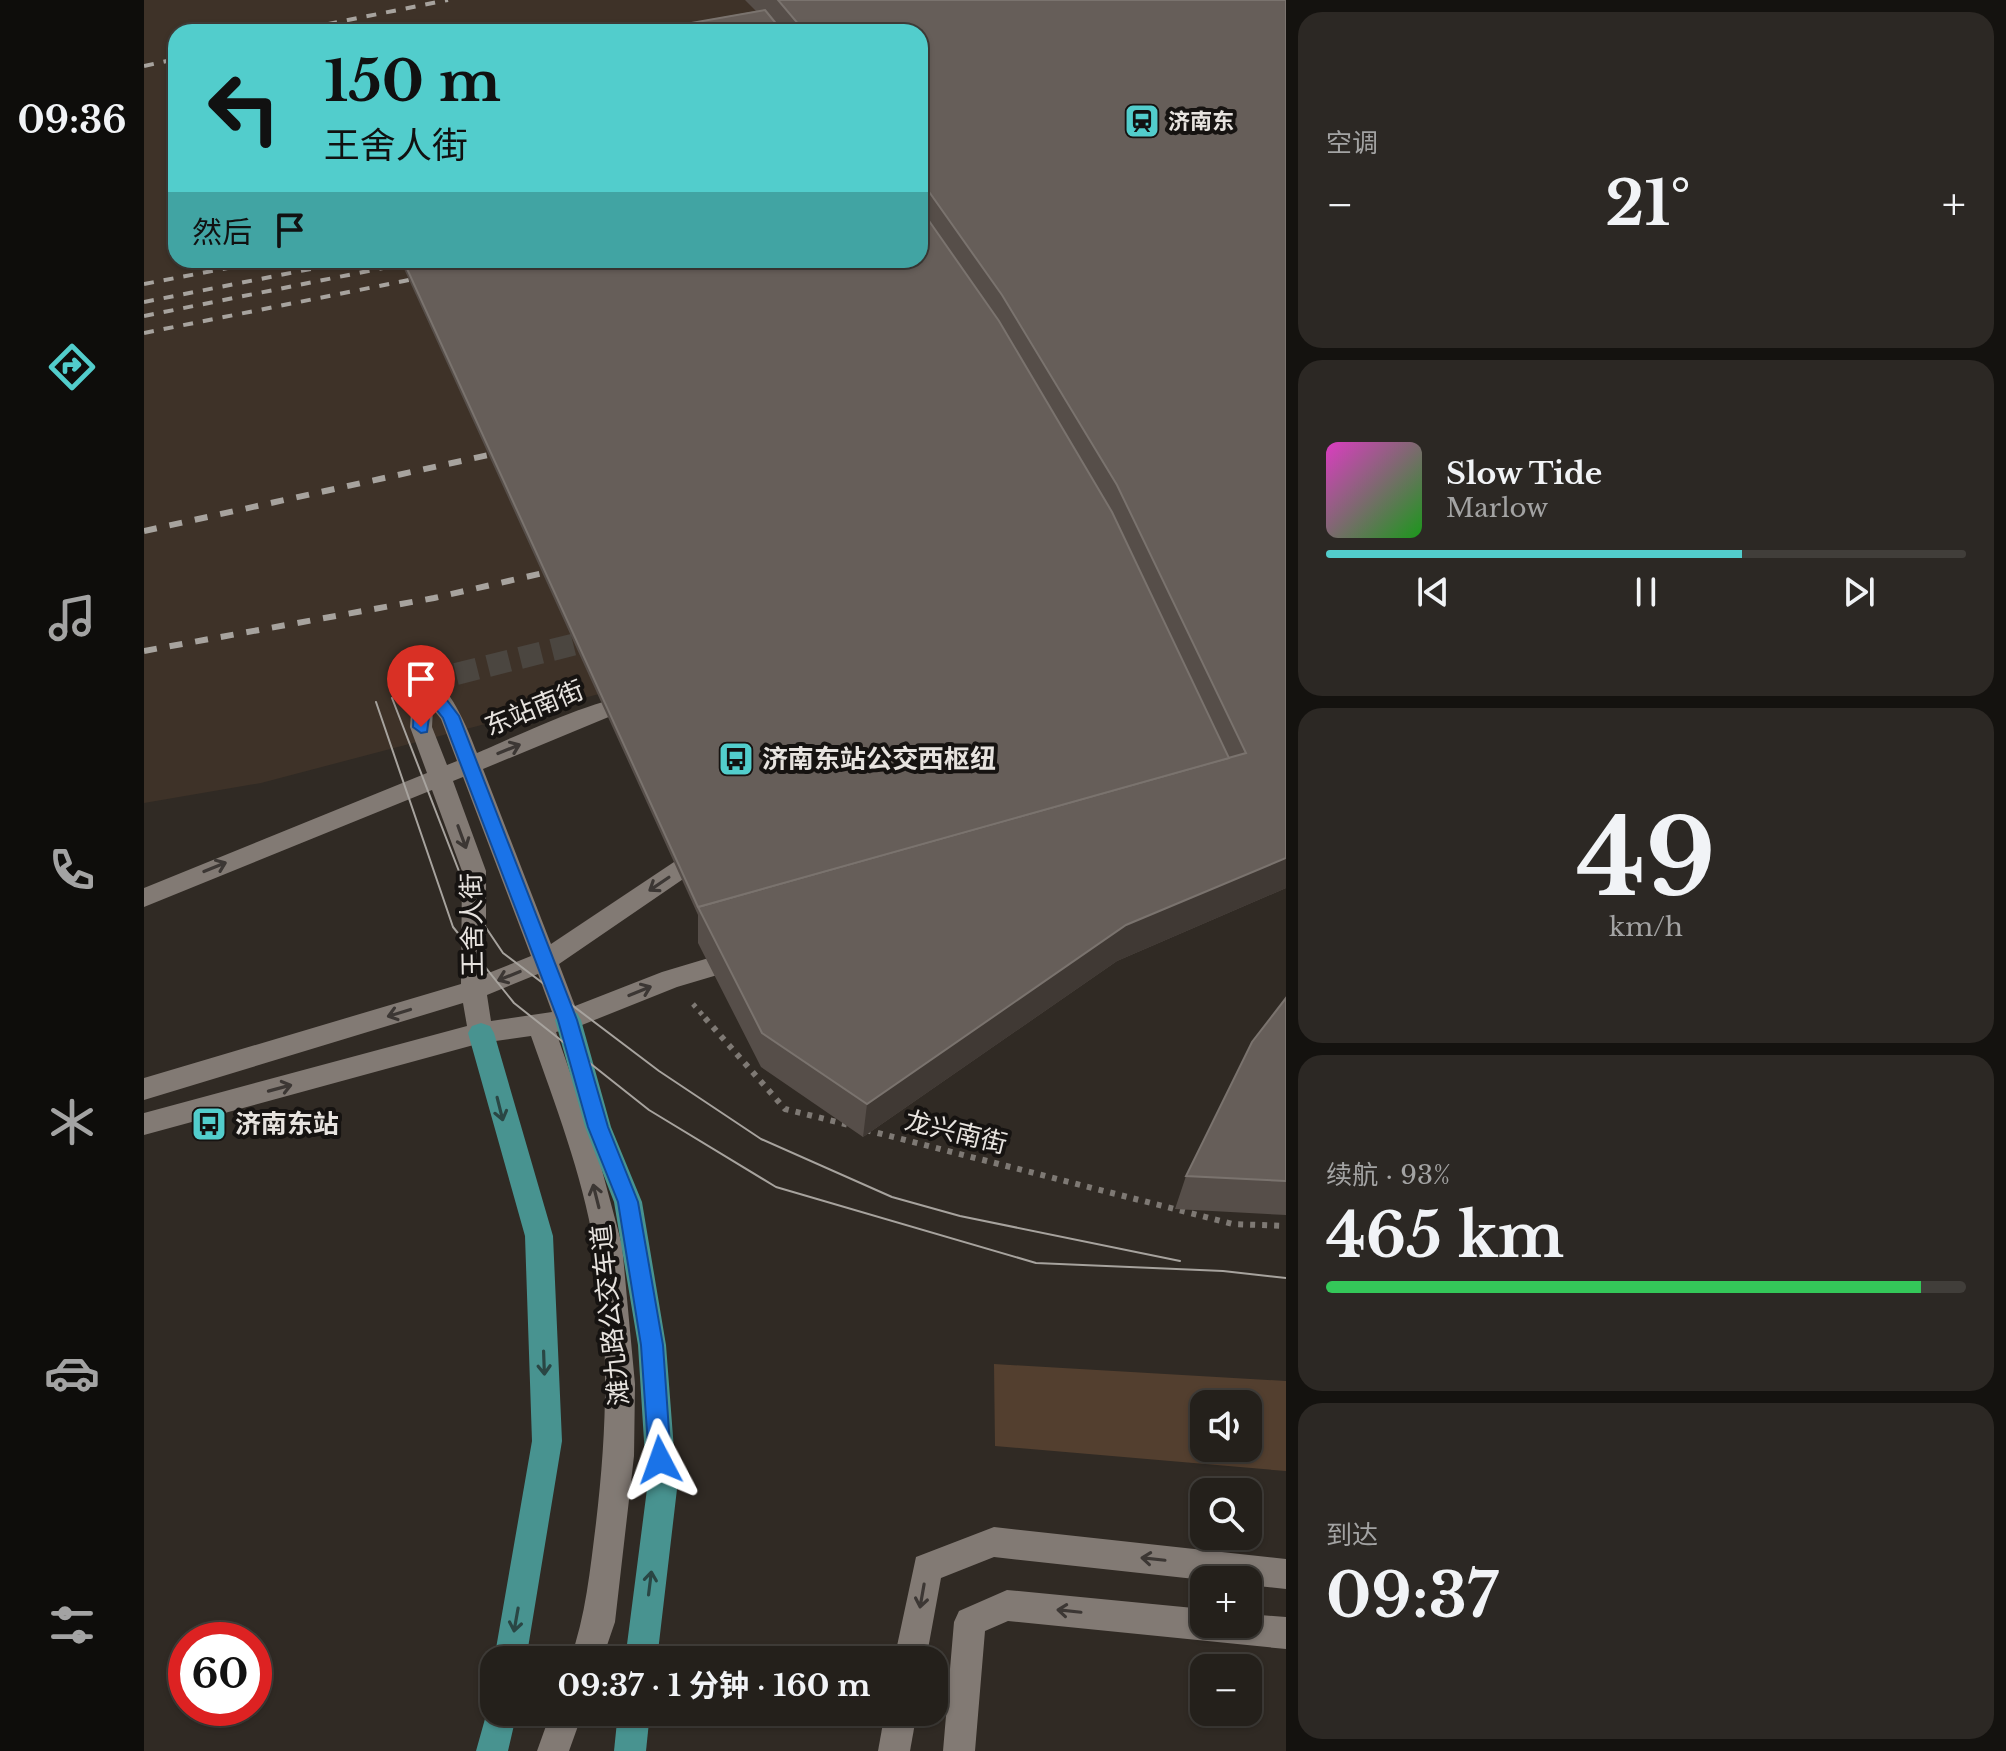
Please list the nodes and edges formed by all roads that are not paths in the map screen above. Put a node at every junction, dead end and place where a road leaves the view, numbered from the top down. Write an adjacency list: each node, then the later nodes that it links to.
1 (651, 696): 3 (street, 东站南街, one-way to 1)
2 (724, 840): 5 (street, one-way to 5)
3 (144, 898)
4 (763, 952): 7 (street, one-way to 4)
5 (545, 961): 6 (street, one-way to 6); 6 (street, 王舍人街, one-way to 6); 7 (street, 王舍人街)
6 (473, 990): 8 (street, 王舍人街); 9 (street, one-way to 9)
7 (554, 1022): 8 (street); 14 (street, 滩九路公交车道, one-way to 7); 15 (main road, 王舍人街, one-way to 7)
8 (481, 1033): 10 (street, one-way to 8); 13 (main road, 王舍人街, one-way to 13)
9 (144, 1089)
10 (144, 1124)
11 (1286, 1574): 16 (street, one-way to 16)
12 (1286, 1633): 25 (street, one-way to 25)
13 (512, 1646)
14 (591, 1646)
15 (643, 1646)
16 (913, 1646)
17 (498, 1726): 21 (main road)
18 (562, 1726): 22 (street)
19 (633, 1726): 23 (main road)
20 (898, 1726): 24 (street)
21 (492, 1751)
22 (553, 1751)
23 (630, 1751)
24 (894, 1751)
25 (959, 1751)

